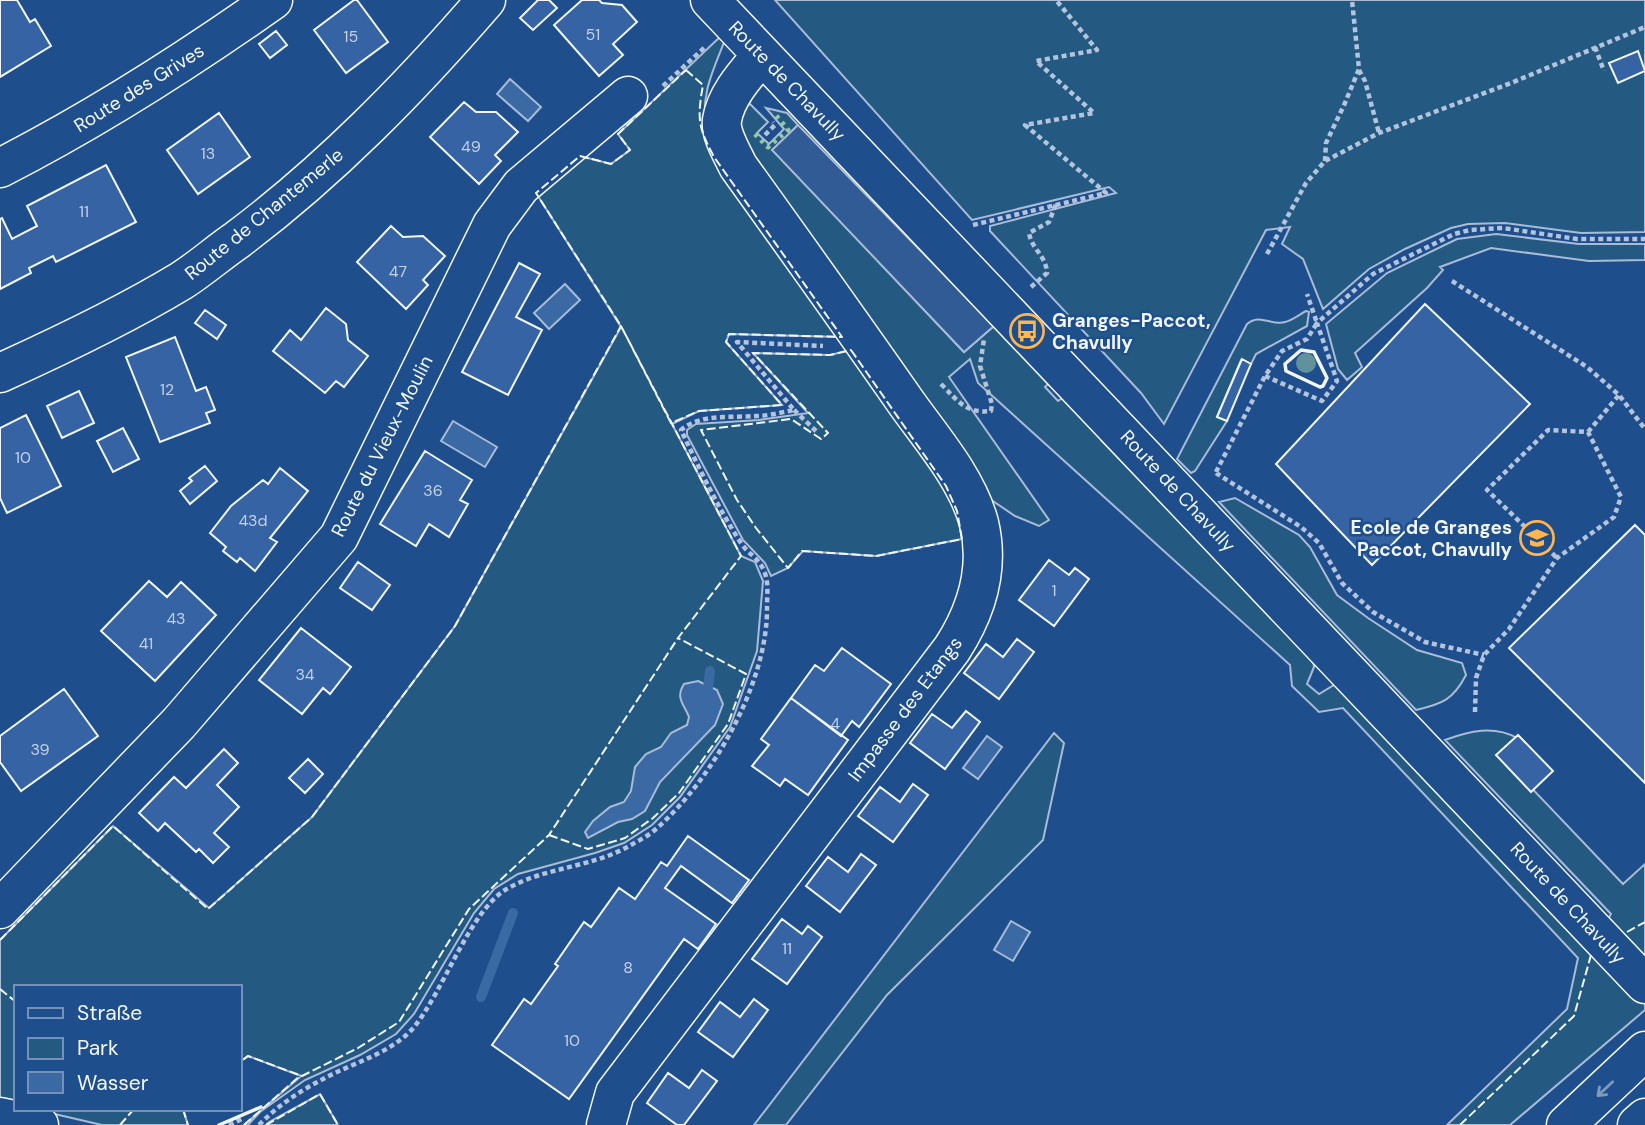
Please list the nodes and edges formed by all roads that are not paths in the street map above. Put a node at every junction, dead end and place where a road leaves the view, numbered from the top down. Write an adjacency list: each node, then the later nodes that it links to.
1 (273, 0): 6 (main road, Route des Grives)
2 (486, 0): 7 (main road, Route de Chantemerle)
3 (721, 11): 4 (main road, Route de Chavully)
4 (762, 55): 9 (main road, Route de Chavully); 14 (main road, Impasse des Etangs)
5 (628, 96): 8 (main road, Route du Vieux-Moulin)
6 (0, 168)
7 (0, 373)
8 (0, 909)
9 (1645, 984)
10 (1645, 1051): 15 (main road, one-way to 15)
11 (0, 1117): 13 (main road)
12 (1645, 1118): 16 (main road)
13 (39, 1125)
14 (606, 1125)
15 (1566, 1125)
16 (1637, 1125)

